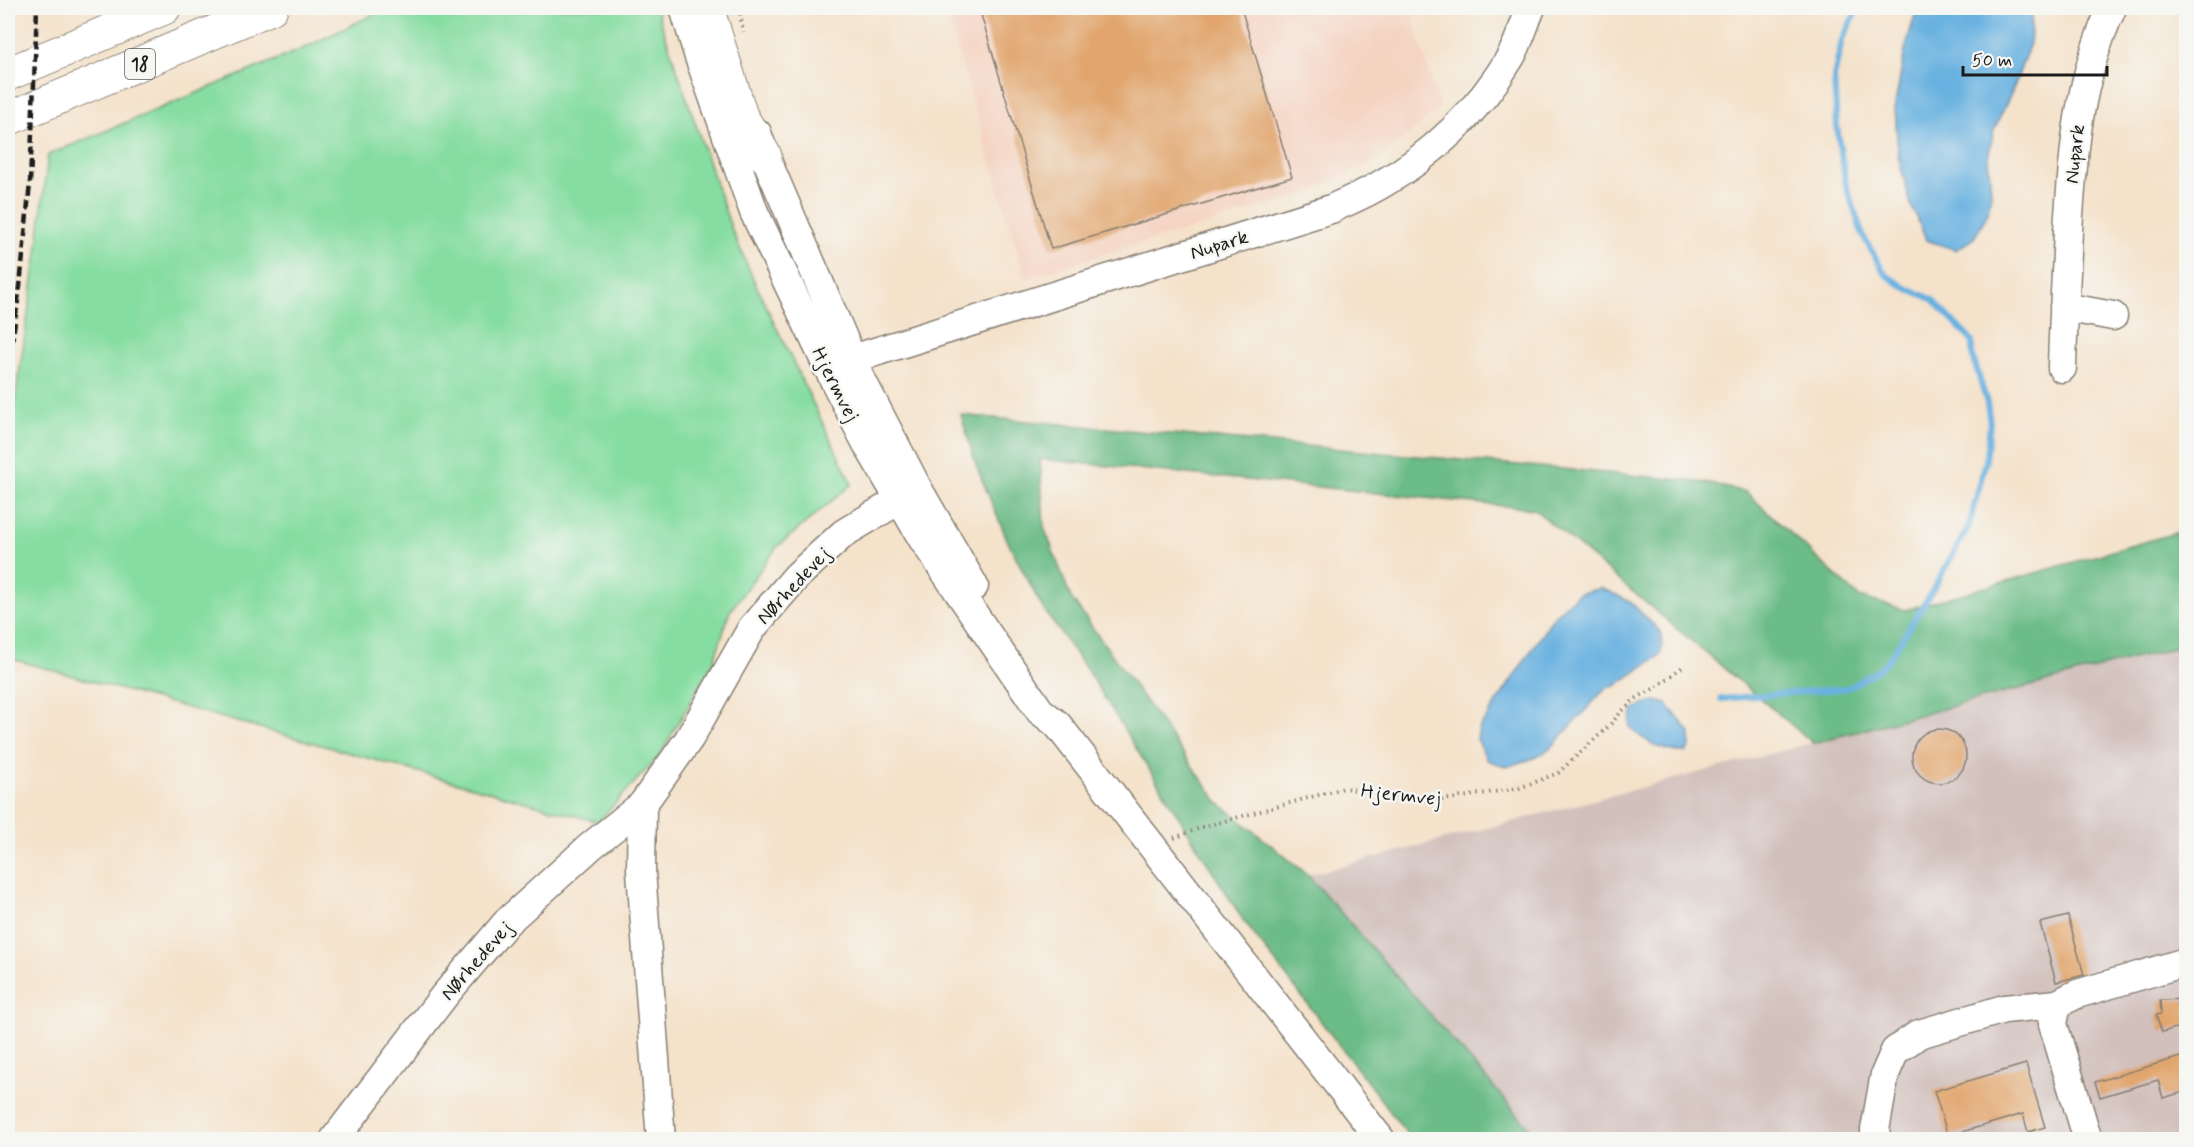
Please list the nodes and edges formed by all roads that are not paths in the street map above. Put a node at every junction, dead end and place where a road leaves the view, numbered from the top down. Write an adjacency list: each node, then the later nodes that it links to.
1 (164, 8): 8 (main road, 18)
2 (271, 8): 9 (main road, 18)
3 (684, 8): 13 (street, Hjermvej)
4 (707, 8): 10 (main road)
5 (720, 8): 10 (street, Hjermvej)
6 (1531, 8): 13 (street, Nupark)
7 (2112, 8): 11 (street, Nupark)
8 (8, 74)
9 (8, 119)
10 (765, 156): 13 (street, Hjermvej)
11 (2064, 307): 12 (street); 14 (street, Nupark)
12 (2113, 315)
13 (840, 363): 15 (street, Hjermvej)
14 (2062, 368)
15 (908, 494): 16 (street, Nørhedevej); 21 (street, Hjermvej)
16 (642, 805): 19 (street, Nørhedevej); 20 (street)
17 (2187, 962): 18 (street)
18 (2057, 1004): 22 (street); 23 (street)
19 (334, 1140)
20 (661, 1140)
21 (1381, 1140)
22 (1877, 1140)
23 (2088, 1140)

